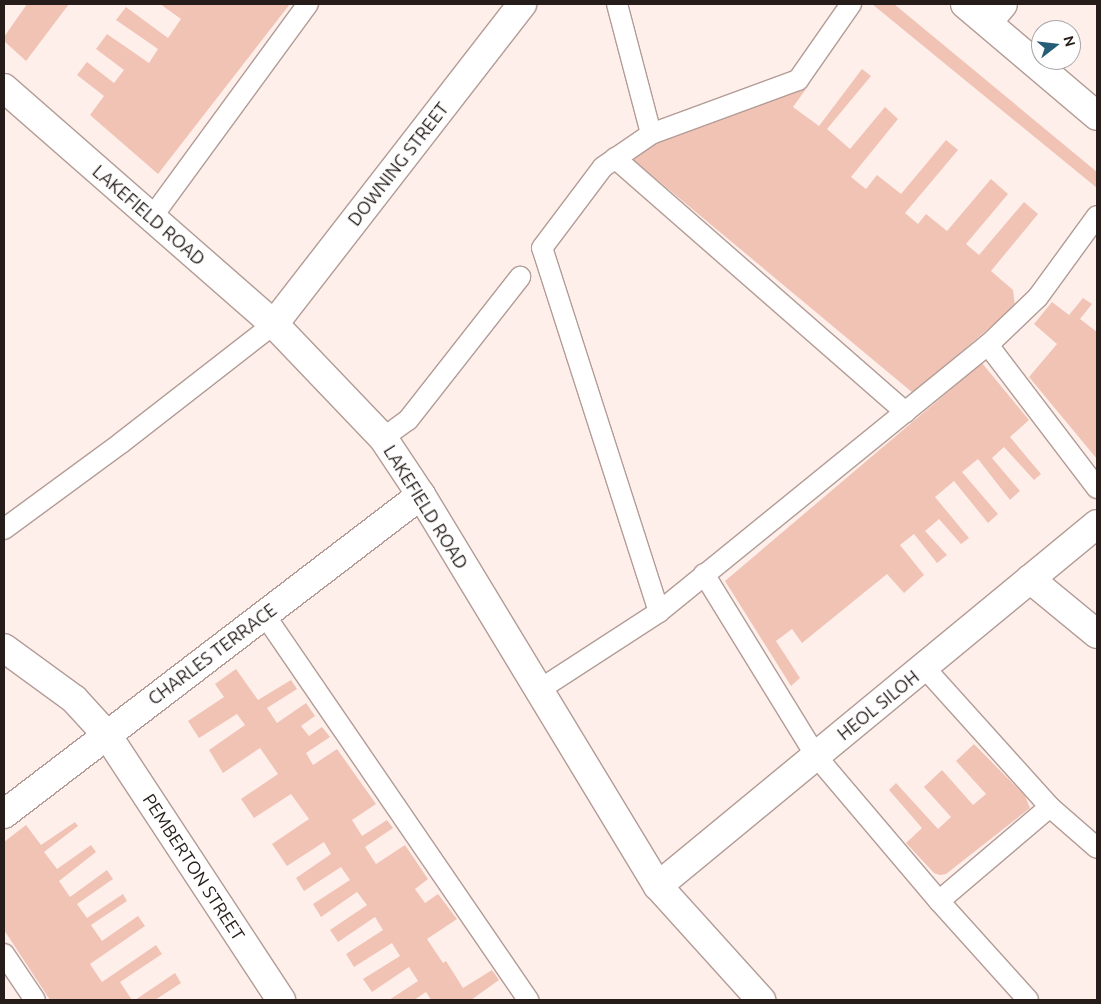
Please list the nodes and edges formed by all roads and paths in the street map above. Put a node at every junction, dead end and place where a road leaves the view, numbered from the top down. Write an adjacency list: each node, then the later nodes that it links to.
1 (308, 4): 12 (lane)
2 (522, 4): 14 (street, DOWNING STREET)
3 (618, 4): 9 (lane)
4 (851, 4): 9 (lane)
5 (965, 4): 6 (street)
6 (995, 13): 8 (street)
7 (4, 88): 12 (street, LAKEFIELD ROAD)
8 (1097, 116)
9 (651, 134): 10 (lane)
10 (615, 158): 16 (lane); 24 (lane)
11 (1097, 216): 15 (lane)
12 (152, 217): 14 (street, LAKEFIELD ROAD)
13 (520, 277): 17 (lane)
14 (274, 324): 17 (street, LAKEFIELD ROAD); 21 (lane)
15 (988, 345): 16 (lane); 18 (lane)
16 (905, 412): 22 (lane)
17 (383, 438): 19 (street, LAKEFIELD ROAD)
18 (1097, 488)
19 (421, 495): 25 (street, CHARLES TERRACE); 29 (street, LAKEFIELD ROAD)
20 (1097, 524): 23 (street, HEOL SILOH)
21 (4, 529)
22 (704, 574): 24 (lane); 31 (lane)
23 (1030, 579): 26 (street); 28 (street, HEOL SILOH)
24 (659, 612): 29 (lane)
25 (264, 614): 30 (street, CHARLES TERRACE); 40 (lane)
26 (1097, 634)
27 (4, 648): 30 (street, PEMBERTON STREET)
28 (924, 667): 31 (street, HEOL SILOH); 32 (lane)
29 (539, 690): 35 (street, LAKEFIELD ROAD)
30 (107, 735): 33 (street, CHARLES TERRACE); 39 (street, PEMBERTON STREET)
31 (816, 756): 35 (street, HEOL SILOH); 36 (lane)
32 (1050, 807): 34 (lane); 36 (lane)
33 (4, 814)
34 (1097, 848)
35 (658, 886): 41 (street, LAKEFIELD ROAD)
36 (939, 900): 42 (lane)
37 (4, 954): 38 (lane)
38 (35, 1000)
39 (281, 1000)
40 (528, 1000)
41 (761, 1000)
42 (1028, 1000)

